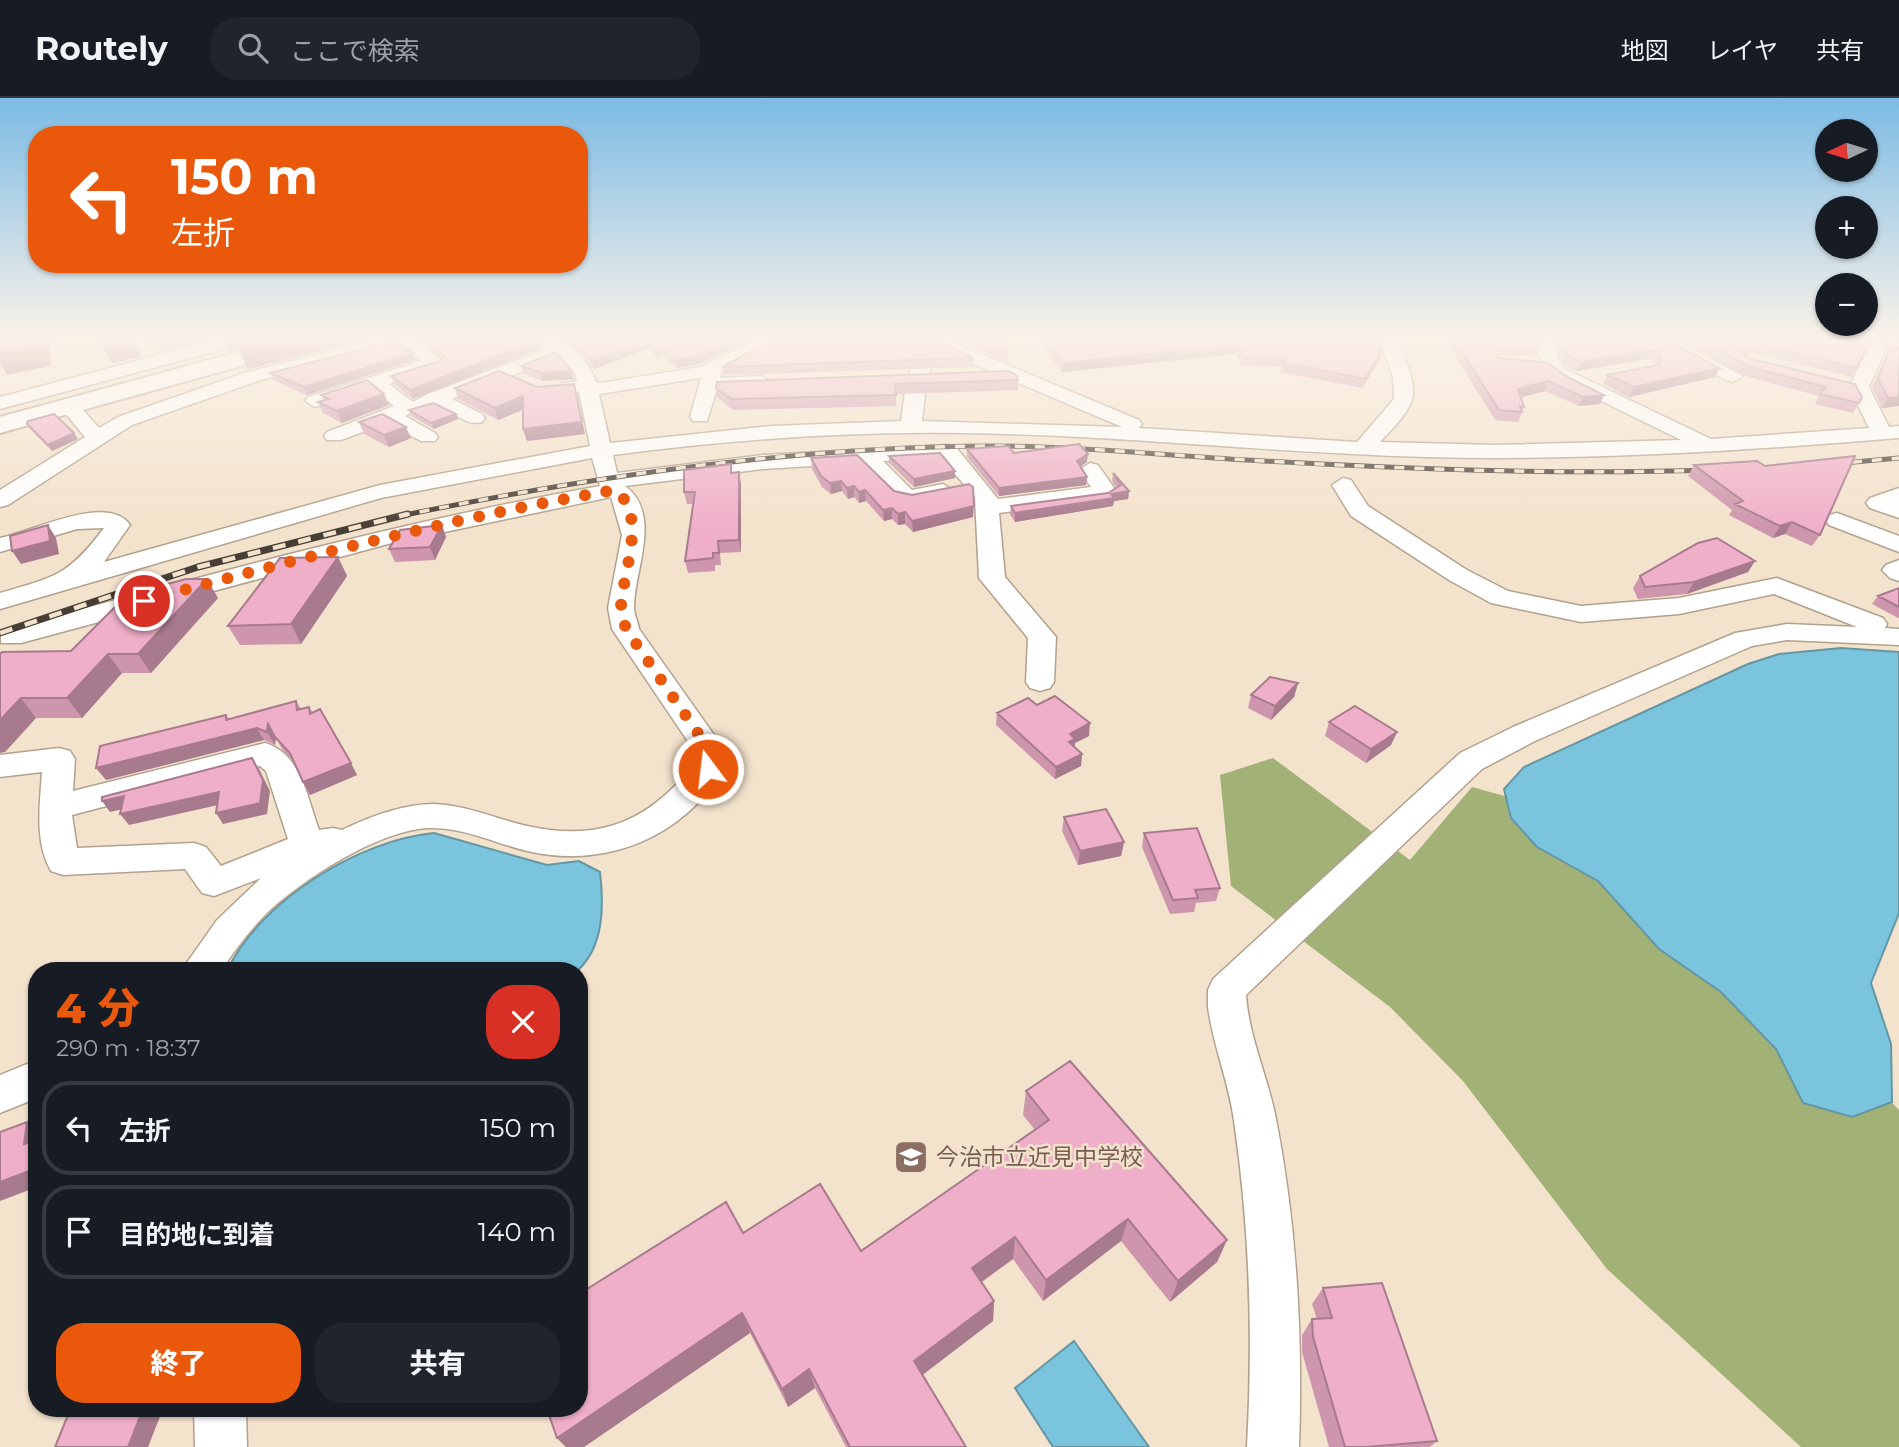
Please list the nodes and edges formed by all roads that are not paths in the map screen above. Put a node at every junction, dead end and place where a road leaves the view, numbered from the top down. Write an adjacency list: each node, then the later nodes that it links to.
1 (47, 401): 16 (highway)
2 (87, 401): 14 (highway)
3 (182, 401): 26 (street)
4 (399, 401): 15 (street)
5 (427, 401): 15 (street)
6 (441, 401): 19 (street)
7 (592, 401): 29 (street)
8 (704, 401): 18 (street)
9 (910, 401): 21 (street)
10 (1071, 401): 23 (street)
11 (1406, 401): 28 (street)
12 (1615, 401): 27 (street)
13 (1865, 401): 22 (street)
14 (69, 406): 20 (highway); 26 (street)
15 (408, 408): 17 (street)
16 (0, 414)
17 (388, 415): 24 (street); 25 (street)
18 (700, 417)
19 (475, 418)
20 (0, 425)
21 (911, 426): 23 (street); 29 (street)
22 (1891, 432): 27 (street)
23 (1159, 435): 28 (street)
24 (334, 436)
25 (428, 437)
26 (97, 439): 36 (street)
27 (1712, 447): 28 (street)
28 (1363, 448)
29 (601, 451): 34 (street); 42 (street)
30 (863, 454): 32 (street); 32 (street); 34 (street)
31 (1090, 470): 37 (street)
32 (975, 484): 37 (street)
33 (1343, 485): 44 (street)
34 (612, 486): 45 (street); 49 (street)
35 (1899, 495): 38 (street)
36 (0, 500)
37 (986, 508): 46 (street)
38 (1899, 511)
39 (1838, 520): 41 (street)
40 (0, 545): 42 (street)
41 (1899, 545)
42 (67, 582): 43 (street); 45 (street)
43 (0, 601)
44 (1899, 634): 56 (street)
45 (6, 641)
46 (1040, 682)
47 (0, 766): 48 (street)
48 (56, 807): 50 (street); 50 (street)
49 (362, 834): 50 (street); 51 (street)
50 (307, 845)
51 (206, 962)
52 (28, 1083): 53 (street)
53 (0, 1094)
54 (220, 1417): 55 (street)
55 (221, 1447)
56 (1273, 1447)

